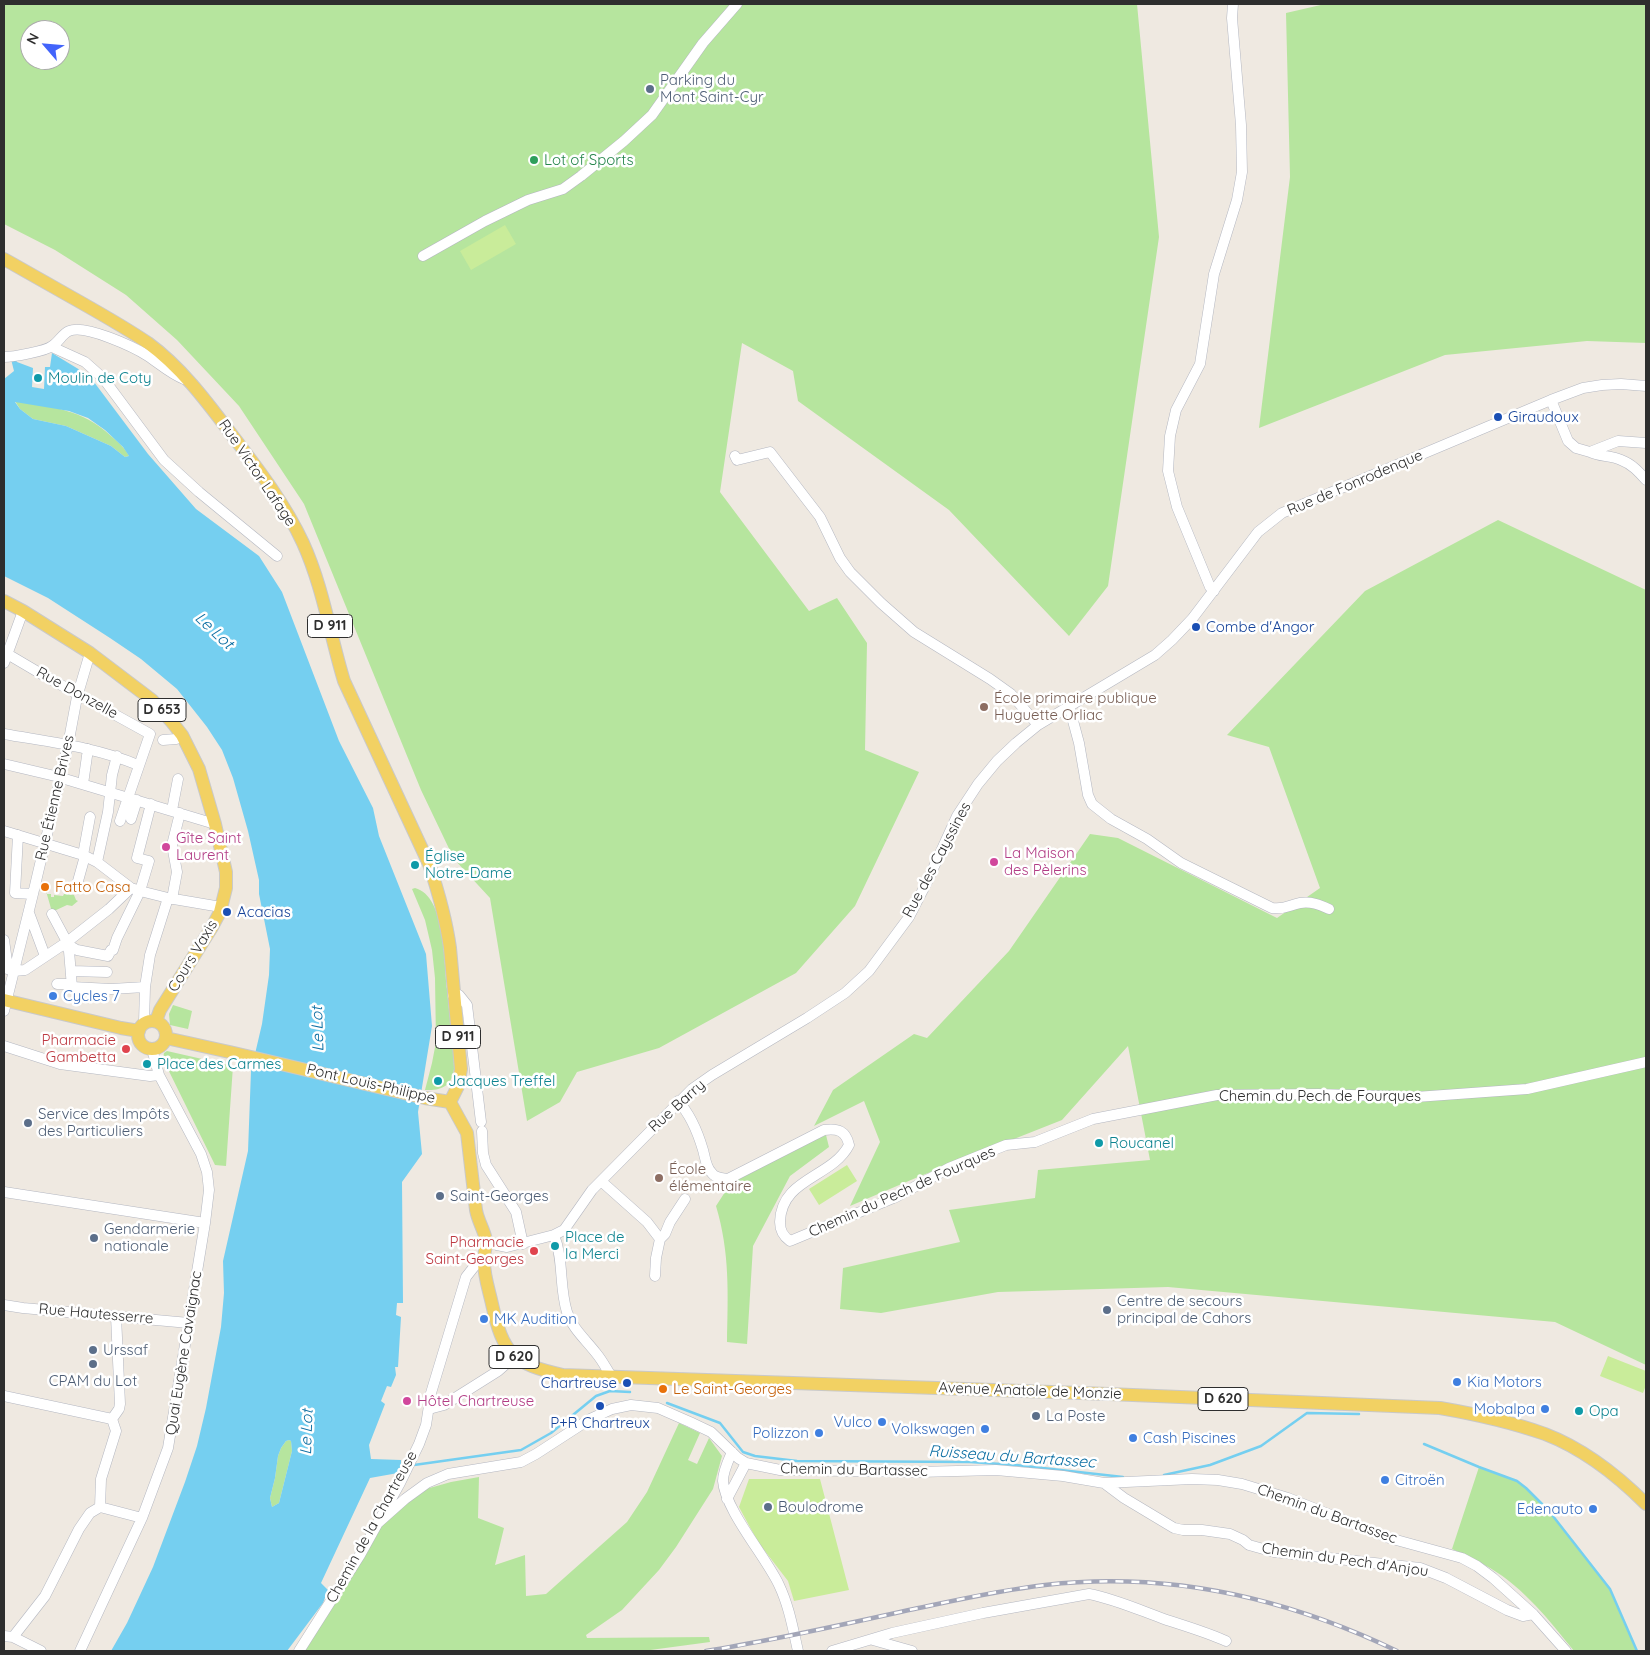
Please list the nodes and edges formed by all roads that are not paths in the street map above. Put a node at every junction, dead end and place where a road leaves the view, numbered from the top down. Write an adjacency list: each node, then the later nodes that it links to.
1 (737, 4): 3 (street)
2 (1233, 4): 15 (street)
3 (423, 256)
4 (4, 259): 7 (main road, Rue Victor Lafage / D 911)
5 (52, 347): 6 (street); 7 (street); 14 (street)
6 (4, 357)
7 (189, 382): 66 (main road, Rue Victor Lafage / D 911)
8 (1646, 386): 9 (street, Rue de Fonrodenque)
9 (1551, 400): 11 (street); 15 (street, Rue de Fonrodenque)
10 (1646, 442): 11 (street)
11 (1590, 452): 13 (street)
12 (735, 456): 22 (street)
13 (1646, 480)
14 (277, 556)
15 (1214, 591): 21 (street, Rue de Fonrodenque)
16 (4, 602): 17 (main road, D 653)
17 (23, 611): 18 (main road, D 653); 19 (street)
18 (90, 653): 20 (street, Rue Étienne Brives); 24 (main road, D 653)
19 (5, 656): 20 (street, Rue Donzelle)
20 (78, 693): 26 (street, Rue Étienne Brives); 30 (street, Rue Donzelle)
21 (1069, 706): 22 (street, Rue des Cayssines); 54 (street)
22 (1038, 725): 68 (street, Rue des Cayssines)
23 (4, 734): 26 (street)
24 (182, 735): 25 (street); 41 (main road, D 653)
25 (163, 740)
26 (68, 745): 27 (street); 31 (street, Rue Étienne Brives)
27 (88, 749): 28 (street); 33 (street)
28 (118, 756): 30 (street); 34 (street)
29 (4, 764): 31 (street)
30 (138, 765): 35 (street)
31 (60, 778): 33 (street); 44 (street, Rue Étienne Brives)
32 (178, 779): 37 (street)
33 (82, 784): 34 (street)
34 (111, 793): 35 (street); 46 (street)
35 (132, 798): 36 (street); 39 (street); 40 (street)
36 (151, 804): 37 (street); 48 (street)
37 (176, 812): 41 (street); 52 (street)
38 (90, 817): 45 (street)
39 (131, 819)
40 (120, 821)
41 (215, 824): 53 (main road, Cours Vaxis / D 653)
42 (4, 831): 43 (street)
43 (18, 835): 44 (street); 49 (street)
44 (44, 844): 45 (street); 51 (street, Rue Étienne Brives)
45 (84, 856): 46 (street); 47 (street)
46 (97, 862): 48 (street)
47 (78, 881)
48 (136, 890): 52 (street); 58 (street); 58 (street)
49 (15, 892): 50 (street); 51 (street)
50 (4, 893)
51 (33, 894): 55 (street, Rue Étienne Brives)
52 (170, 899): 53 (street); 65 (street)
53 (221, 907): 69 (main road, Cours Vaxis / D 653)
54 (1329, 909)
55 (29, 913): 59 (street); 60 (street, Rue Étienne Brives)
56 (52, 914): 58 (street)
57 (4, 940): 60 (street)
58 (66, 942): 59 (street); 61 (street)
59 (45, 956): 60 (street)
60 (8, 969): 67 (street, Rue Étienne Brives)
61 (71, 971): 62 (street); 64 (street)
62 (107, 972)
63 (57, 984): 64 (street)
64 (72, 984): 65 (street)
65 (145, 988): 69 (street)
66 (453, 994): 76 (main road, D 911); 84 (street)
67 (5, 1004): 69 (main road)
68 (807, 1018): 75 (street, Rue Barry)
69 (146, 1025): 70 (main road); 72 (main road)
70 (166, 1038): 72 (main road); 76 (main road, Pont Louis-Philippe)
71 (4, 1046): 74 (street)
72 (152, 1049): 74 (street, Quai Eugène Cavaignac)
73 (1646, 1062): 75 (street, Chemin du Pech de Fourques)
74 (159, 1075): 80 (street, Quai Eugène Cavaignac)
75 (678, 1101): 77 (street, Rue Barry)
76 (450, 1102): 83 (main road, D 620)
77 (601, 1181): 81 (street, Rue Barry); 82 (street)
78 (4, 1192): 80 (street)
79 (685, 1199): 82 (street)
80 (206, 1223): 89 (street, Quai Eugène Cavaignac)
81 (554, 1235): 84 (street); 91 (street)
82 (660, 1239): 86 (street)
83 (486, 1241): 84 (street); 85 (main road, D 620)
84 (523, 1244)
85 (484, 1262): 90 (main road, D 620); 93 (street, Chemin de la Chartreuse)
86 (655, 1276)
87 (4, 1305): 88 (street, Rue Hautesserre)
88 (116, 1316): 89 (street, Rue Hautesserre); 94 (street)
89 (189, 1322): 104 (street, Quai Eugène Cavaignac)
90 (514, 1357): 91 (main road, Avenue Anatole de Monzie / D 620); 93 (street)
91 (610, 1376): 102 (main road, Avenue Anatole de Monzie / D 620)
92 (4, 1396): 94 (street)
93 (428, 1409): 97 (street, Chemin de la Chartreuse)
94 (112, 1419): 103 (street)
95 (732, 1452): 96 (street, Chemin du Bartassec); 98 (street, Chemin du Bartassec); 101 (street)
96 (746, 1463): 99 (street, Chemin du Bartassec); 101 (street)
97 (401, 1479): 98 (street, Chemin du Bartassec); 100 (street); 105 (street, Chemin de la Chartreuse)
98 (427, 1483): 100 (street, Chemin du Bartassec)
99 (1104, 1483): 106 (street, Chemin du Pech d'Anjou); 106 (street, Chemin du Bartassec)
100 (411, 1494): 105 (street, Chemin du Bartassec)
101 (727, 1499): 114 (street)
102 (1646, 1504)
103 (100, 1507): 104 (street); 107 (street)
104 (142, 1518): 112 (street, Quai Eugène Cavaignac)
105 (378, 1523): 113 (street, Chemin de la Chartreuse)
106 (1532, 1614): 117 (street, Chemin du Bartassec)
107 (8, 1636): 111 (street)
108 (872, 1639): 109 (street); 110 (street); 115 (street)
109 (1226, 1640)
110 (901, 1649): 116 (street)
111 (42, 1651)
112 (80, 1651)
113 (299, 1651)
114 (798, 1651)
115 (832, 1651)
116 (912, 1651)
117 (1566, 1651)

